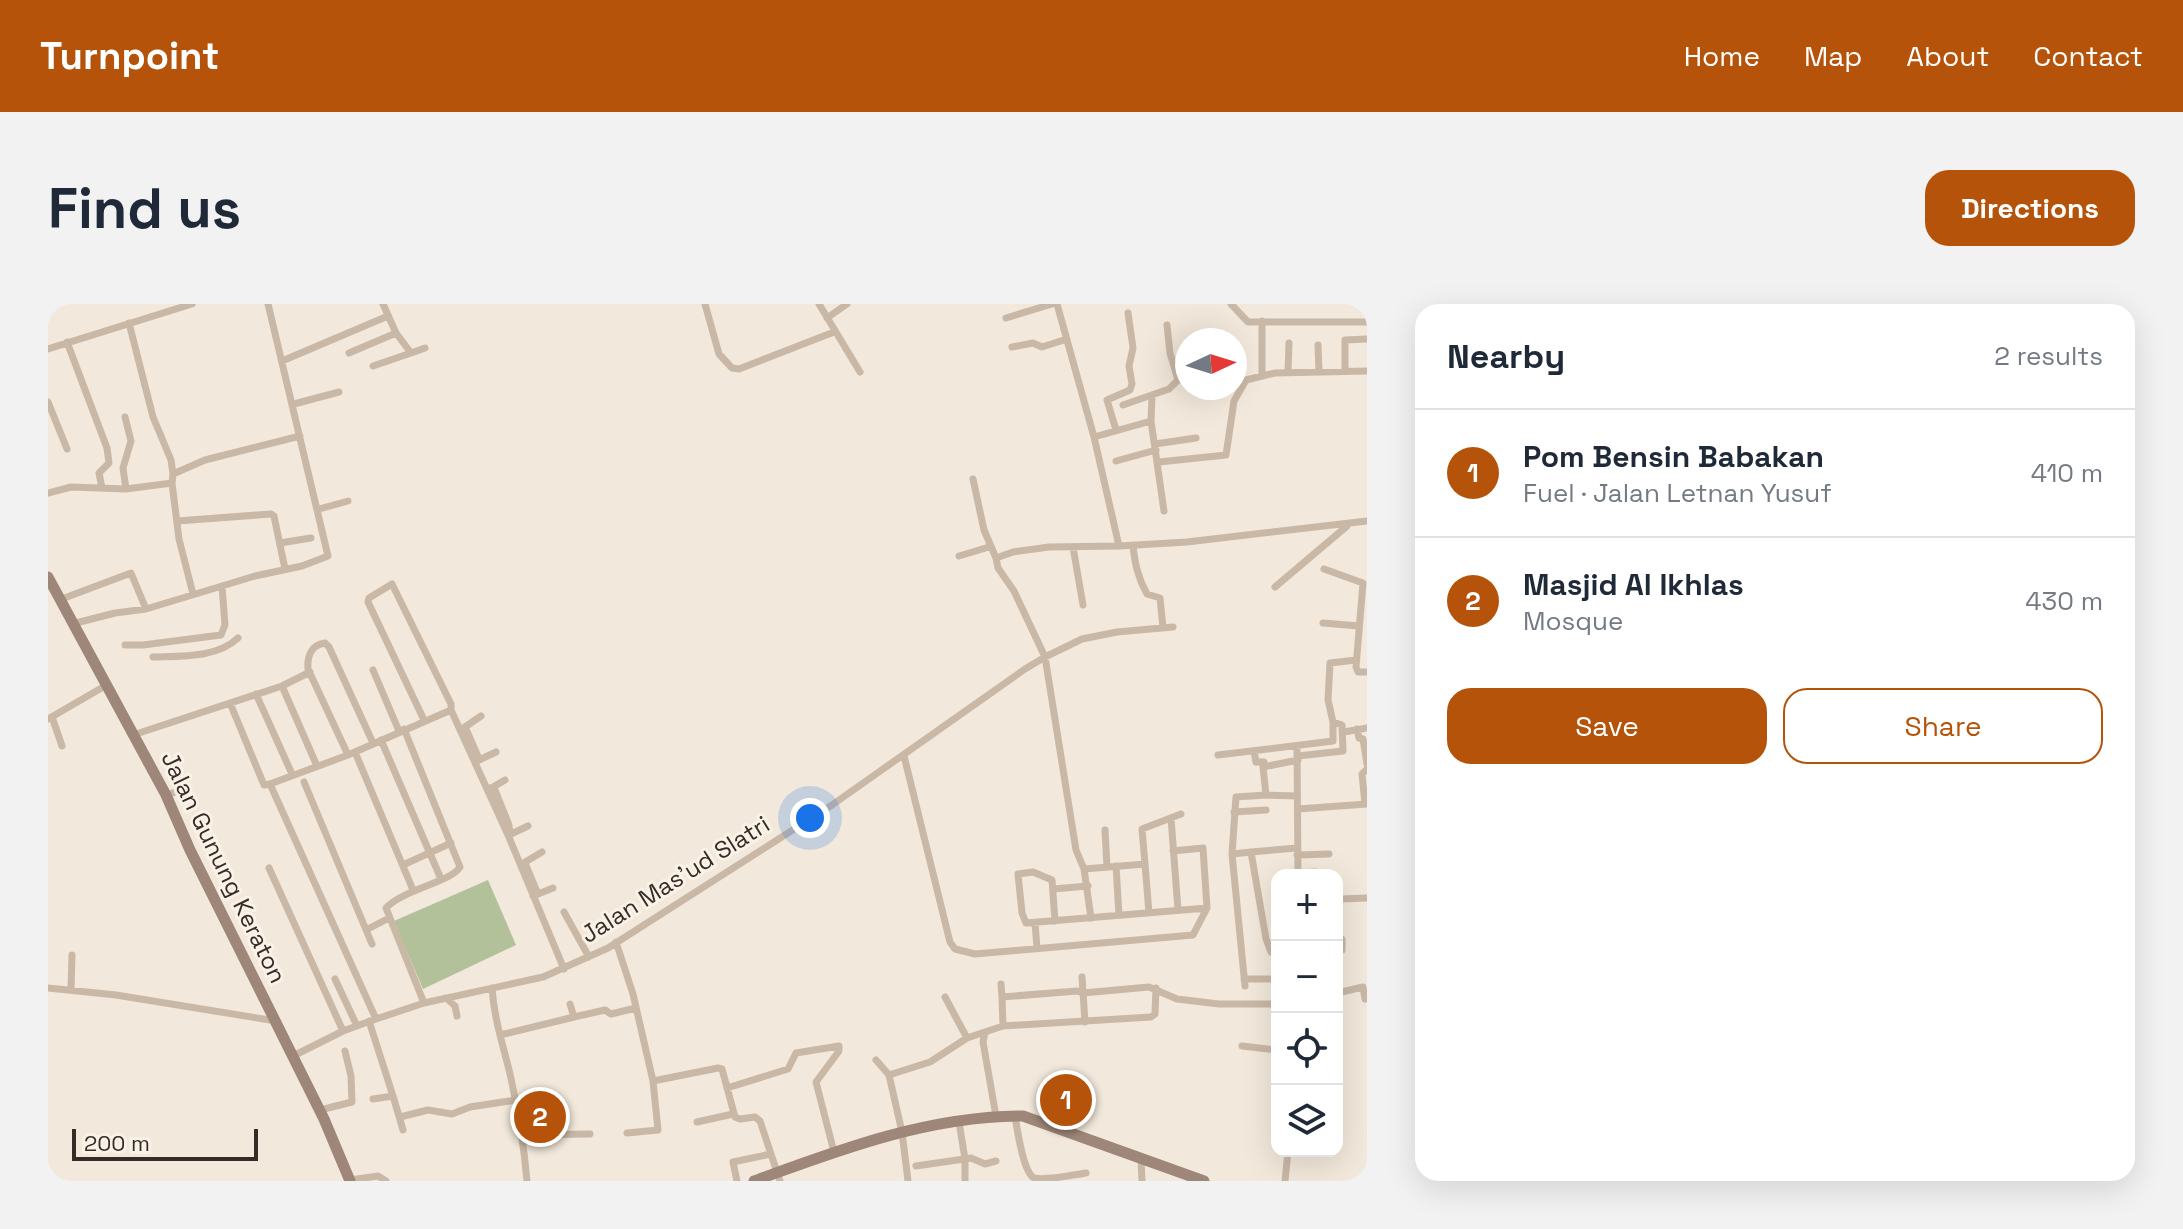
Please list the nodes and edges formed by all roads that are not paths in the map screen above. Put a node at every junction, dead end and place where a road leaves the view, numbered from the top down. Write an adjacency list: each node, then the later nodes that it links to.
1 (192, 304): 17 (street)
2 (268, 304): 32 (street)
3 (383, 304): 11 (street)
4 (705, 304): 19 (street)
5 (819, 304): 12 (street)
6 (847, 304): 12 (street)
7 (1070, 304): 9 (street)
8 (1231, 304): 14 (street)
9 (1055, 305): 13 (street); 21 (street)
10 (1128, 313): 49 (street)
11 (388, 316): 20 (street); 32 (street)
12 (827, 318): 19 (street)
13 (1006, 318)
14 (1262, 321): 15 (street); 40 (street)
15 (1344, 321): 16 (street); 23 (street)
16 (1367, 322)
17 (129, 323): 24 (street); 57 (street)
18 (1167, 325): 34 (street)
19 (834, 332): 37 (street)
20 (396, 333): 30 (street); 31 (street)
21 (1067, 339): 27 (street); 51 (street)
22 (1367, 339): 23 (street)
23 (1345, 340): 35 (street)
24 (67, 342): 29 (street); 60 (street)
25 (1289, 343): 38 (street)
26 (1318, 345): 39 (street)
27 (1012, 347)
28 (425, 348): 31 (street)
29 (48, 349)
30 (349, 353)
31 (411, 353): 33 (street)
32 (282, 361): 45 (street)
33 (373, 366)
34 (1175, 370)
35 (1345, 371): 36 (street); 39 (street)
36 (1367, 371)
37 (860, 372)
38 (1288, 372): 39 (street); 40 (street)
39 (1319, 372)
40 (1262, 375): 56 (street)
41 (1175, 383): 43 (street)
42 (339, 392): 45 (street)
43 (1152, 396): 46 (street); 48 (street)
44 (48, 402): 54 (street)
45 (294, 404): 50 (street)
46 (1123, 405)
47 (125, 417): 61 (street)
48 (1151, 421): 49 (street); 53 (street)
49 (1116, 430): 51 (street)
50 (300, 436): 57 (street); 64 (street)
51 (1094, 437): 71 (street)
52 (1196, 438): 53 (street)
53 (1156, 447): 55 (street); 56 (street)
54 (67, 449)
55 (1116, 461)
56 (1159, 462): 65 (street)
57 (173, 474): 59 (street)
58 (973, 479): 73 (street)
59 (172, 483): 61 (street); 66 (street)
60 (102, 488): 61 (street); 62 (street)
61 (126, 489)
62 (48, 493)
63 (348, 501): 64 (street)
64 (319, 509): 77 (street)
65 (1164, 511)
66 (177, 521): 70 (street); 83 (street)
67 (1367, 521): 68 (street)
68 (1349, 525): 72 (street); 82 (street)
69 (311, 538): 70 (street)
70 (280, 543): 77 (street)
71 (1119, 546): 72 (street); 74 (street)
72 (1133, 546): 91 (street)
73 (989, 547): 75 (street); 76 (street)
74 (1073, 547): 76 (street); 85 (street)
75 (959, 556)
76 (996, 558): 97 (street)
77 (285, 569): 81 (street)
78 (1324, 569): 80 (street)
79 (48, 577): 84 (street, Jalan Gunung Keraton)
80 (1365, 582): 89 (street)
81 (222, 586): 83 (street); 92 (street)
82 (1275, 587)
83 (193, 594): 86 (street)
84 (59, 600): 86 (street); 88 (street, Jalan Gunung Keraton)
85 (1083, 605)
86 (146, 609): 88 (street)
87 (1323, 623): 89 (street)
88 (72, 624): 102 (street, Jalan Gunung Keraton)
89 (1359, 626): 98 (street)
90 (1173, 627): 91 (street, Jalan Mas'ud Slatri)
91 (1163, 628): 97 (street, Jalan Mas'ud Slatri)
92 (221, 635): 94 (street); 95 (street)
93 (238, 638): 95 (street)
94 (125, 645)
95 (224, 648): 96 (street)
96 (153, 657)
97 (1045, 657): 124 (street, Jalan Mas'ud Slatri); 161 (street)
98 (1356, 660): 101 (street); 108 (street)
99 (373, 670): 114 (street)
100 (310, 672): 103 (street); 117 (street); 122 (street)
101 (1367, 672)
102 (105, 686): 109 (street); 116 (street, Jalan Gunung Keraton)
103 (282, 686): 104 (street); 127 (street)
104 (256, 694): 105 (street); 130 (street)
105 (230, 703): 116 (street); 133 (street)
106 (451, 710): 110 (street); 110 (street); 112 (street)
107 (481, 716): 112 (street)
108 (1331, 716): 115 (street); 119 (street)
109 (50, 718): 118 (street)
110 (424, 720): 114 (street)
111 (1367, 728): 113 (street)
112 (463, 729): 126 (street)
113 (1357, 729): 115 (street); 129 (street)
114 (402, 730): 117 (street); 150 (street)
115 (1344, 732): 125 (street)
116 (133, 735): 136 (street, Jalan Gunung Keraton)
117 (377, 741): 122 (street); 155 (street)
118 (62, 746)
119 (1297, 746): 120 (street); 125 (street)
120 (1254, 751): 123 (street); 128 (street)
121 (496, 752): 126 (street)
122 (352, 754): 127 (street); 160 (street)
123 (1218, 755)
124 (904, 756): 183 (street, Jalan Mas'ud Slatri); 185 (street)
125 (1298, 758): 128 (street); 138 (street)
126 (477, 760): 135 (street)
127 (317, 766): 130 (street)
128 (1264, 766): 137 (street)
129 (1367, 767): 139 (street)
130 (292, 774): 133 (street)
131 (505, 780): 135 (street)
132 (304, 782): 182 (street)
133 (270, 784): 210 (street)
134 (188, 788): 136 (street)
135 (490, 788): 143 (street); 149 (street)
136 (166, 795): 211 (street, Jalan Gunung Keraton)
137 (1266, 795): 138 (street); 142 (street)
138 (1297, 796): 140 (street)
139 (1366, 804): 140 (street)
140 (1298, 809): 154 (street)
141 (1266, 810): 142 (street)
142 (1234, 812): 156 (street)
143 (498, 814): 145 (street); 149 (street)
144 (1181, 814): 146 (street)
145 (488, 818)
146 (1171, 818): 151 (street); 159 (street)
147 (528, 826): 149 (street)
148 (1105, 830): 162 (street)
149 (509, 835): 158 (street)
150 (451, 843): 155 (street); 165 (street)
151 (1173, 851): 173 (street); 174 (street)
152 (542, 852): 158 (street)
153 (1251, 852): 154 (street); 156 (street); 186 (street)
154 (1297, 852): 157 (street); 164 (street)
155 (429, 853): 160 (street); 165 (street)
156 (1232, 854): 192 (street)
157 (1329, 854)
158 (522, 864): 170 (street)
159 (1145, 864): 162 (street); 176 (street)
160 (403, 865): 169 (street)
161 (1083, 866): 162 (street); 166 (street)
162 (1112, 867): 177 (street)
163 (269, 868): 215 (street)
164 (1298, 869)
165 (441, 879): 169 (street)
166 (1088, 886): 168 (street); 179 (street)
167 (553, 888): 170 (street)
168 (1053, 889): 180 (street); 181 (street)
169 (413, 890): 178 (street)
170 (535, 895): 189 (street)
171 (1367, 898): 172 (street)
172 (1343, 899)
173 (1207, 908): 174 (street); 185 (street)
174 (1178, 910): 176 (street)
175 (564, 912): 188 (street)
176 (1149, 913): 177 (street)
177 (1119, 915): 179 (street)
178 (389, 918): 182 (street); 204 (street)
179 (1091, 918): 180 (street)
180 (1055, 921): 181 (street)
181 (1035, 923): 185 (street)
182 (366, 930): 184 (street)
183 (616, 942): 188 (street, Jalan Mas'ud Slatri); 207 (street)
184 (372, 944)
185 (1037, 948)
186 (1271, 952)
187 (72, 955): 197 (street)
188 (589, 957): 189 (street, Jalan Mas'ud Slatri)
189 (564, 969): 195 (street, Jalan Mas'ud Slatri)
190 (1082, 977): 199 (street)
191 (335, 979): 213 (street)
192 (1271, 980)
193 (1001, 984): 201 (street)
194 (48, 988): 197 (street)
195 (492, 988): 202 (street, Jalan Mas'ud Slatri); 217 (street)
196 (1156, 988): 199 (street); 206 (street); 212 (street)
197 (71, 990): 211 (street)
198 (1343, 992): 203 (street)
199 (1083, 993): 201 (street); 212 (street)
200 (945, 997): 218 (street)
201 (1002, 997): 214 (street)
202 (446, 998): 204 (street, Jalan Mas'ud Slatri); 208 (street)
203 (1365, 999)
204 (424, 1003): 210 (street, Jalan Mas'ud Slatri)
205 (570, 1004): 209 (street)
206 (1271, 1004)
207 (636, 1008): 209 (street); 225 (street)
208 (457, 1016)
209 (574, 1017): 217 (street)
210 (372, 1020): 213 (street, Jalan Mas'ud Slatri); 227 (street)
211 (276, 1021): 222 (street, Jalan Gunung Keraton)
212 (1085, 1022): 214 (street)
213 (357, 1026): 215 (street, Jalan Mas'ud Slatri)
214 (1003, 1026): 216 (street)
215 (343, 1031): 222 (street, Jalan Mas'ud Slatri)
216 (985, 1032): 218 (street); 232 (street)
217 (500, 1035): 229 (street)
218 (967, 1038): 224 (street)
219 (1242, 1046): 220 (street)
220 (1271, 1049)
221 (345, 1051): 230 (street)
222 (293, 1056): 230 (street, Jalan Gunung Keraton)
223 (876, 1060): 224 (street)
224 (889, 1075): 238 (street)
225 (653, 1081): 226 (street); 239 (street)
226 (727, 1088): 231 (street); 242 (street)
227 (393, 1096): 228 (street); 234 (street)
228 (373, 1099)
229 (516, 1100): 234 (street); 241 (street)
230 (320, 1110): 252 (street, Jalan Gunung Keraton)
231 (733, 1114): 235 (street); 243 (street)
232 (996, 1116): 233 (street); 236 (street)
233 (1015, 1116): 246 (street); 251 (street)
234 (400, 1117): 237 (street)
235 (697, 1122)
236 (959, 1122): 238 (street); 245 (street)
237 (403, 1130)
238 (902, 1132): 242 (street); 257 (street)
239 (627, 1133)
240 (590, 1134): 241 (street)
241 (522, 1135): 254 (street)
242 (834, 1152): 250 (street)
243 (771, 1154): 250 (street); 255 (street)
244 (1287, 1157): 261 (street)
245 (965, 1159): 247 (street); 248 (street); 258 (street)
246 (1141, 1159): 259 (street); 260 (street)
247 (996, 1161)
248 (916, 1166)
249 (1086, 1173): 251 (street)
250 (778, 1176): 256 (street)
251 (1058, 1179)
252 (350, 1181): 253 (street)
253 (386, 1181)
254 (527, 1181)
255 (737, 1181)
256 (756, 1181)
257 (908, 1181)
258 (965, 1181)
259 (1142, 1181)
260 (1204, 1181)
261 (1285, 1181)

